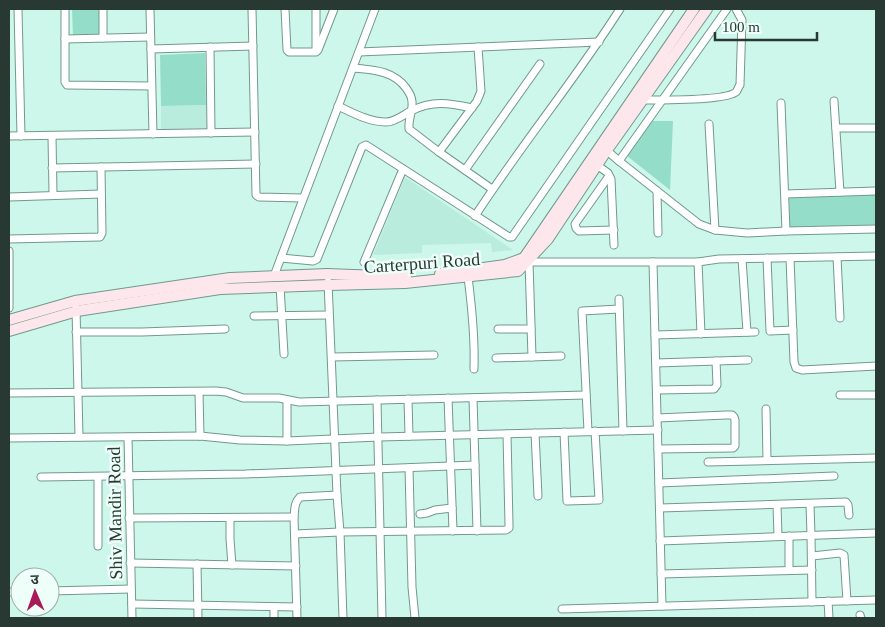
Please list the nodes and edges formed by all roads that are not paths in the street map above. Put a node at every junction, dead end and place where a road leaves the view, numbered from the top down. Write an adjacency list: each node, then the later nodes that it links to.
1 (18, 9): 43 (street)
2 (65, 9): 18 (street)
3 (103, 9): 17 (street)
4 (150, 9): 16 (street)
5 (252, 9): 20 (street)
6 (285, 9): 24 (street)
7 (316, 9): 24 (street)
8 (334, 9): 24 (street)
9 (375, 9): 25 (street)
10 (620, 9): 19 (street)
11 (670, 9): 64 (street)
12 (694, 9): 45 (main road)
13 (707, 9): 29 (main road)
14 (727, 9): 30 (street)
15 (736, 9): 30 (street)
16 (150, 37): 17 (street); 23 (street)
17 (103, 38): 18 (street)
18 (65, 39): 28 (street)
19 (599, 42): 22 (street); 55 (street)
20 (253, 46): 21 (street); 39 (street)
21 (210, 47): 23 (street); 40 (street)
22 (478, 47): 25 (street); 34 (street)
23 (151, 48): 28 (street)
24 (316, 52)
25 (359, 52): 27 (street)
26 (540, 64): 53 (street)
27 (352, 68): 33 (street); 35 (street)
28 (151, 86): 41 (street)
29 (643, 100): 30 (street); 45 (main road)
30 (662, 100): 47 (street)
31 (834, 101): 37 (street)
32 (781, 103): 60 (street)
33 (338, 106): 35 (street); 63 (street)
34 (472, 108): 35 (street); 46 (street)
35 (412, 111): 46 (street)
36 (709, 124): 67 (street)
37 (836, 128): 38 (street); 58 (street)
38 (876, 128)
39 (255, 132): 40 (street); 49 (street)
40 (211, 133): 41 (street)
41 (153, 134): 44 (street)
42 (9, 136): 43 (street)
43 (21, 136): 44 (street)
44 (52, 136): 51 (street)
45 (604, 148): 47 (street); 48 (main road)
46 (439, 152): 53 (street)
47 (619, 161): 56 (street)
48 (594, 163): 54 (street); 79 (main road)
49 (256, 164): 50 (street); 63 (street)
50 (101, 167): 51 (street); 59 (street)
51 (52, 168): 61 (street)
52 (402, 169): 64 (street); 75 (street); 80 (street)
53 (465, 170): 55 (street)
54 (610, 176): 66 (street); 66 (street)
55 (492, 189): 64 (street)
56 (657, 191): 67 (street); 69 (street)
57 (876, 191): 58 (street)
58 (840, 192): 60 (street)
59 (101, 194): 61 (street); 70 (street)
60 (784, 194): 68 (street)
61 (53, 195): 62 (street)
62 (9, 197)
63 (303, 198): 75 (street)
64 (475, 216)
65 (876, 229): 68 (street)
66 (614, 230): 71 (street)
67 (715, 230): 68 (street)
68 (786, 231)
69 (658, 233)
70 (9, 239)
71 (614, 244)
72 (9, 252): 89 (street)
73 (837, 256): 74 (street); 77 (street); 94 (street)
74 (876, 256)
75 (281, 258): 84 (street)
76 (767, 258): 77 (street); 78 (street); 99 (street)
77 (790, 258): 99 (street)
78 (742, 259): 82 (street); 101 (street)
79 (527, 260): 81 (street); 83 (main road, Carterpuri Road); 98 (street)
80 (364, 262)
81 (654, 262): 82 (street); 102 (street)
82 (698, 262): 101 (street)
83 (466, 273): 85 (main road, Carterpuri Road); 113 (street)
84 (274, 276): 85 (main road, Carterpuri Road); 88 (main road, Carterpuri Road)
85 (328, 280): 86 (main road, Carterpuri Road); 91 (street)
86 (280, 286): 88 (main road, Carterpuri Road); 93 (street)
87 (619, 299): 90 (street)
88 (76, 306): 95 (main road, Carterpuri Road); 100 (street)
89 (9, 308)
90 (619, 309): 118 (street); 131 (street)
91 (329, 315): 93 (street); 107 (street)
92 (254, 316): 93 (street)
93 (282, 316): 103 (street)
94 (840, 318)
95 (11, 325)
96 (225, 329): 100 (street)
97 (498, 329): 98 (street)
98 (531, 329): 106 (street)
99 (793, 330): 112 (street)
100 (76, 332): 115 (street)
101 (701, 334): 102 (street)
102 (655, 335): 111 (street)
103 (284, 354)
104 (434, 355): 107 (street)
105 (561, 356): 106 (street)
106 (532, 357): 108 (street)
107 (332, 358): 126 (street)
108 (496, 358)
109 (748, 360): 110 (street)
110 (716, 361): 111 (street); 114 (street)
111 (656, 363): 114 (street)
112 (876, 366)
113 (474, 369)
114 (657, 390): 128 (street)
115 (78, 392): 116 (street); 117 (street); 139 (street)
116 (198, 392): 124 (street); 136 (street)
117 (9, 393)
118 (586, 394): 122 (street); 130 (street)
119 (840, 395): 120 (street)
120 (876, 395)
121 (448, 398): 122 (street); 123 (street); 138 (street)
122 (473, 398): 135 (street)
123 (408, 399): 125 (street); 137 (street)
124 (287, 400): 126 (street); 144 (street)
125 (377, 400): 126 (street); 141 (street)
126 (334, 401): 143 (street)
127 (766, 410): 147 (street)
128 (657, 418): 129 (street); 145 (street)
129 (658, 430): 131 (street); 145 (street)
130 (592, 431): 131 (street); 132 (street); 132 (street)
131 (622, 431)
132 (564, 432): 133 (street)
133 (535, 433): 134 (street); 160 (street)
134 (507, 434): 135 (street); 171 (street)
135 (474, 435): 138 (street); 149 (street)
136 (200, 436): 140 (street); 144 (street)
137 (409, 436): 138 (street); 141 (street)
138 (450, 436): 150 (street)
139 (79, 437): 140 (street); 142 (street)
140 (128, 437): 154 (street, Shiv Mandir Road)
141 (379, 437): 143 (street); 152 (street)
142 (9, 438)
143 (335, 439): 144 (street); 153 (street)
144 (287, 441)
145 (658, 450): 158 (street)
146 (876, 458): 147 (street)
147 (767, 460): 148 (street)
148 (708, 462)
149 (475, 465): 150 (street); 171 (street)
150 (450, 466): 151 (street); 163 (street)
151 (409, 468): 152 (street); 174 (street)
152 (380, 469): 153 (street); 173 (street)
153 (337, 471): 154 (street); 159 (street)
154 (129, 476): 157 (street); 168 (street, Shiv Mandir Road)
155 (834, 476): 158 (street)
156 (41, 477): 157 (street)
157 (98, 477): 181 (street)
158 (659, 483): 164 (street)
159 (337, 495): 167 (street); 172 (street)
160 (538, 496)
161 (810, 504): 162 (street); 166 (street); 177 (street)
162 (777, 505): 164 (street); 178 (street)
163 (452, 508): 165 (street); 170 (street)
164 (660, 508): 180 (street)
165 (420, 514)
166 (849, 515)
167 (294, 517): 169 (street); 176 (street)
168 (130, 518): 169 (street); 183 (street, Shiv Mandir Road)
169 (230, 518): 185 (street)
170 (453, 531): 171 (street); 174 (street)
171 (477, 531)
172 (340, 532): 173 (street); 176 (street); 206 (street)
173 (380, 532): 174 (street); 207 (street)
174 (411, 532): 208 (street)
175 (876, 533): 177 (street)
176 (295, 534): 186 (street)
177 (811, 535): 179 (street); 182 (street)
178 (778, 536): 179 (street); 180 (street)
179 (789, 536): 187 (street)
180 (660, 541): 189 (street)
181 (98, 546)
182 (812, 556): 188 (street); 194 (street)
183 (130, 562): 184 (street); 190 (street, Shiv Mandir Road)
184 (197, 564): 185 (street); 197 (street)
185 (232, 565): 186 (street)
186 (296, 566): 200 (street)
187 (789, 570): 188 (street); 189 (street)
188 (812, 570): 195 (street)
189 (661, 574): 198 (street)
190 (131, 589): 191 (street); 196 (street, Shiv Mandir Road)
191 (60, 591)
192 (876, 600): 194 (street)
193 (828, 601): 194 (street); 195 (street); 209 (street)
194 (847, 601)
195 (812, 602): 198 (street)
196 (132, 604): 197 (street); 202 (street, Shiv Mandir Road)
197 (197, 605): 199 (street); 203 (street)
198 (662, 606): 201 (street)
199 (274, 607): 200 (street); 204 (street)
200 (297, 607): 205 (street)
201 (562, 609)
202 (132, 618)
203 (198, 618)
204 (274, 618)
205 (297, 618)
206 (343, 618)
207 (382, 618)
208 (415, 618)
209 (829, 618)

